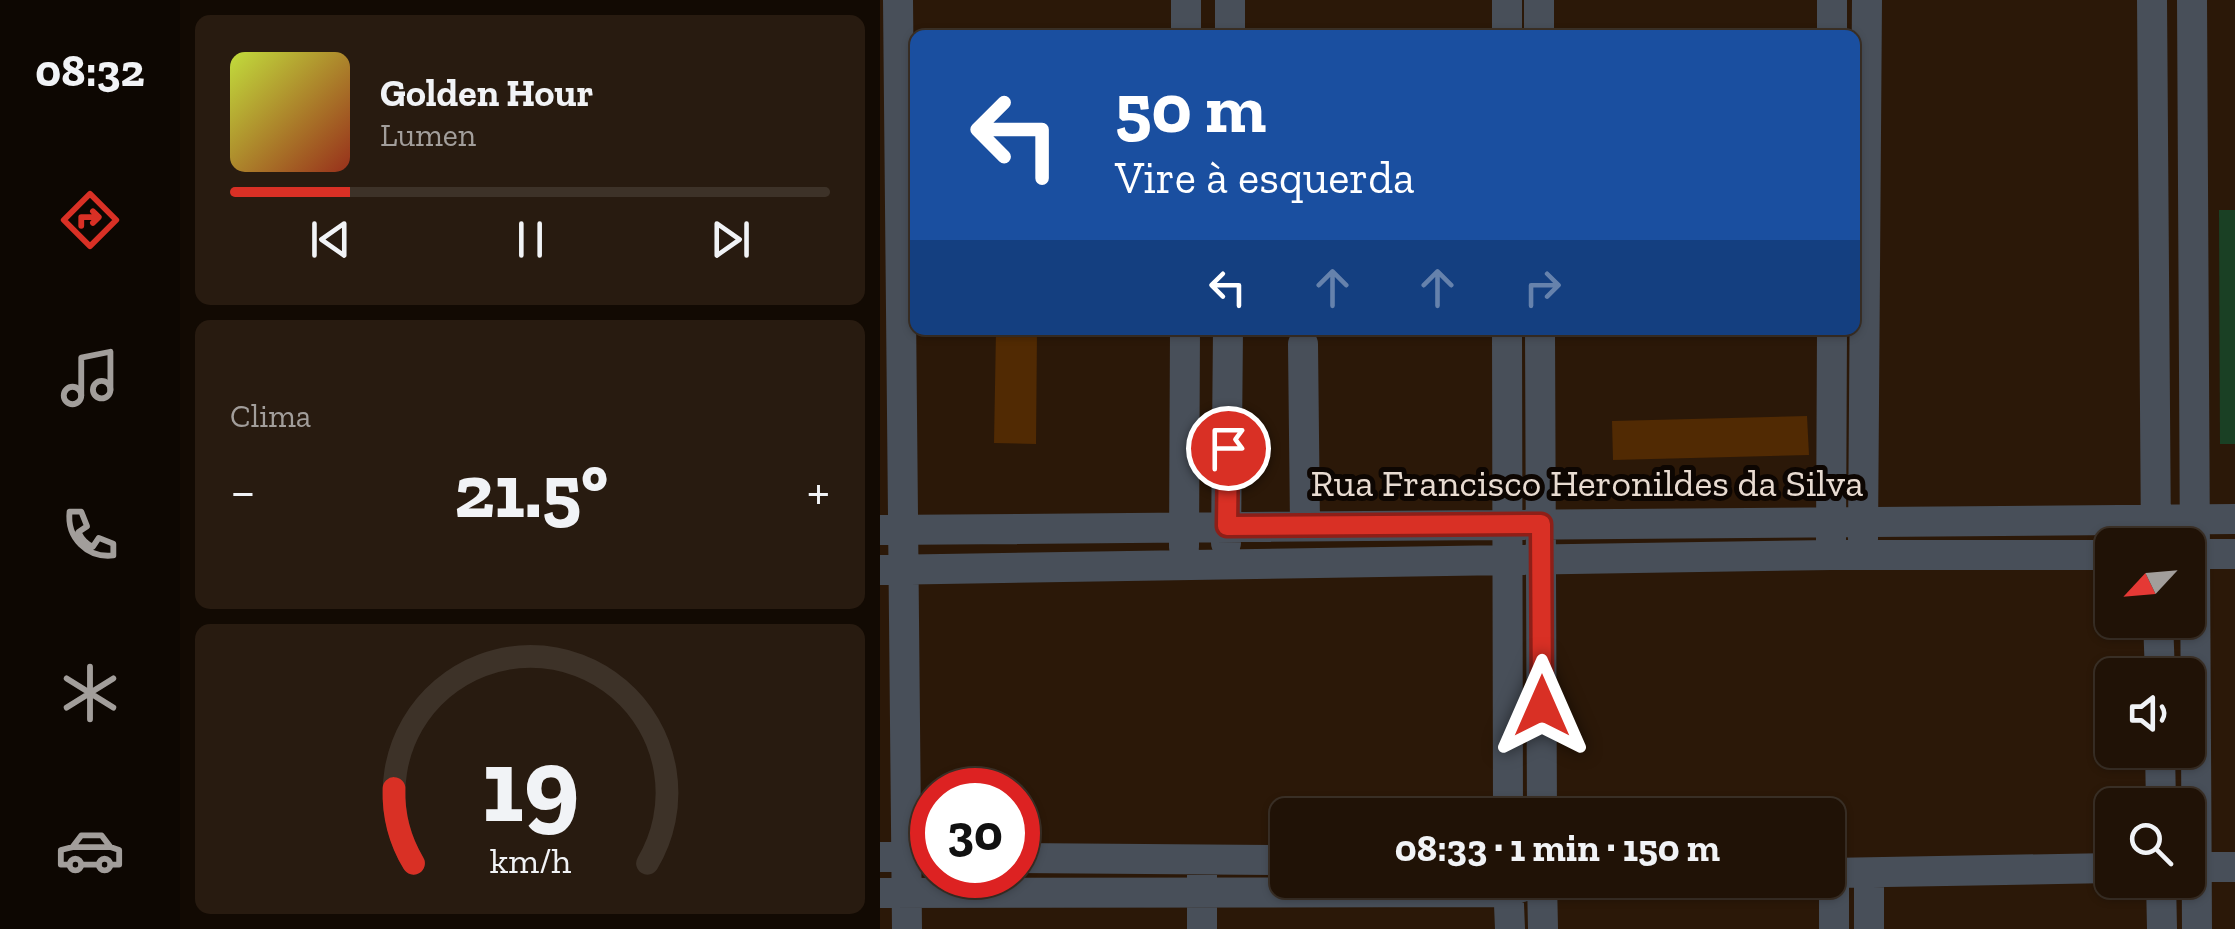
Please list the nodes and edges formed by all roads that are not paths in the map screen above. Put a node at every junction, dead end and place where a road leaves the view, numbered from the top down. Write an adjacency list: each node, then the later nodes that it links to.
1 (898, 0): 34 (street)
2 (1186, 0): 10 (street)
3 (1230, 0): 11 (street)
4 (1507, 0): 12 (street)
5 (1539, 0): 13 (street)
6 (1832, 0): 14 (street)
7 (1867, 0): 15 (street)
8 (2152, 0): 31 (street)
9 (2192, 0): 22 (street)
10 (1186, 30)
11 (1230, 30)
12 (1507, 30)
13 (1539, 30)
14 (1832, 30)
15 (1860, 241): 25 (street)
16 (1185, 335): 29 (street)
17 (1228, 335): 30 (street)
18 (1507, 335): 26 (street)
19 (1540, 335): 27 (street)
20 (1832, 335): 24 (street)
21 (1303, 344): 28 (street)
22 (2194, 519): 23 (street, Rua Francisco Heronildes da Silva); 32 (street, Rua Francisco Heronildes da Silva); 33 (street)
23 (2235, 519)
24 (1832, 522): 25 (street, Rua Francisco Heronildes da Silva); 27 (street, Rua Francisco Heronildes da Silva); 38 (street)
25 (1863, 522): 35 (street, Rua Francisco Heronildes da Silva); 40 (street)
26 (1508, 524): 27 (street, Rua Francisco Heronildes da Silva); 28 (street, Rua Francisco Heronildes da Silva); 41 (street)
27 (1541, 524): 42 (street)
28 (1305, 525): 30 (street, Rua Francisco Heronildes da Silva)
29 (1184, 526): 30 (street, Rua Francisco Heronildes da Silva); 34 (street, Rua Francisco Heronildes da Silva); 43 (street)
30 (1227, 526): 44 (street)
31 (2156, 528)
32 (2168, 528)
33 (2193, 528)
34 (891, 530): 45 (street)
35 (2095, 530)
36 (2205, 554): 37 (street)
37 (2235, 554)
38 (1831, 555): 40 (street, Rua Francisco Heronildes da Silva); 42 (street, Rua Francisco Heronildes da Silva)
39 (2095, 555): 40 (street, Rua Francisco Heronildes da Silva)
40 (1862, 557)
41 (1508, 562): 42 (street, Rua Francisco Heronildes da Silva); 44 (street, Rua Francisco Heronildes da Silva); 48 (street)
42 (1541, 562): 49 (street)
43 (1184, 566): 44 (street, Rua Francisco Heronildes da Silva); 45 (street, Rua Francisco Heronildes da Silva)
44 (1226, 566)
45 (892, 570): 50 (street)
46 (2191, 638): 47 (street)
47 (2192, 788)
48 (1508, 798)
49 (1542, 798)
50 (906, 857): 62 (street)
51 (1040, 858): 52 (street)
52 (1108, 859): 53 (street); 63 (street)
53 (1202, 860): 54 (street); 61 (street)
54 (1270, 860)
55 (2235, 866): 56 (street)
56 (2205, 867)
57 (2095, 868): 58 (street)
58 (1869, 872): 59 (street); 74 (street)
59 (1845, 873)
60 (1270, 890): 61 (street)
61 (1202, 891): 63 (street); 70 (street)
62 (894, 892): 63 (street); 69 (street)
63 (1108, 892)
64 (1509, 898): 71 (street)
65 (1542, 898): 72 (street)
66 (1832, 898): 73 (street)
67 (2161, 898): 75 (street)
68 (2194, 898): 76 (street)
69 (908, 929)
70 (1202, 929)
71 (1510, 929)
72 (1543, 929)
73 (1834, 929)
74 (1870, 929)
75 (2162, 929)
76 (2197, 929)

